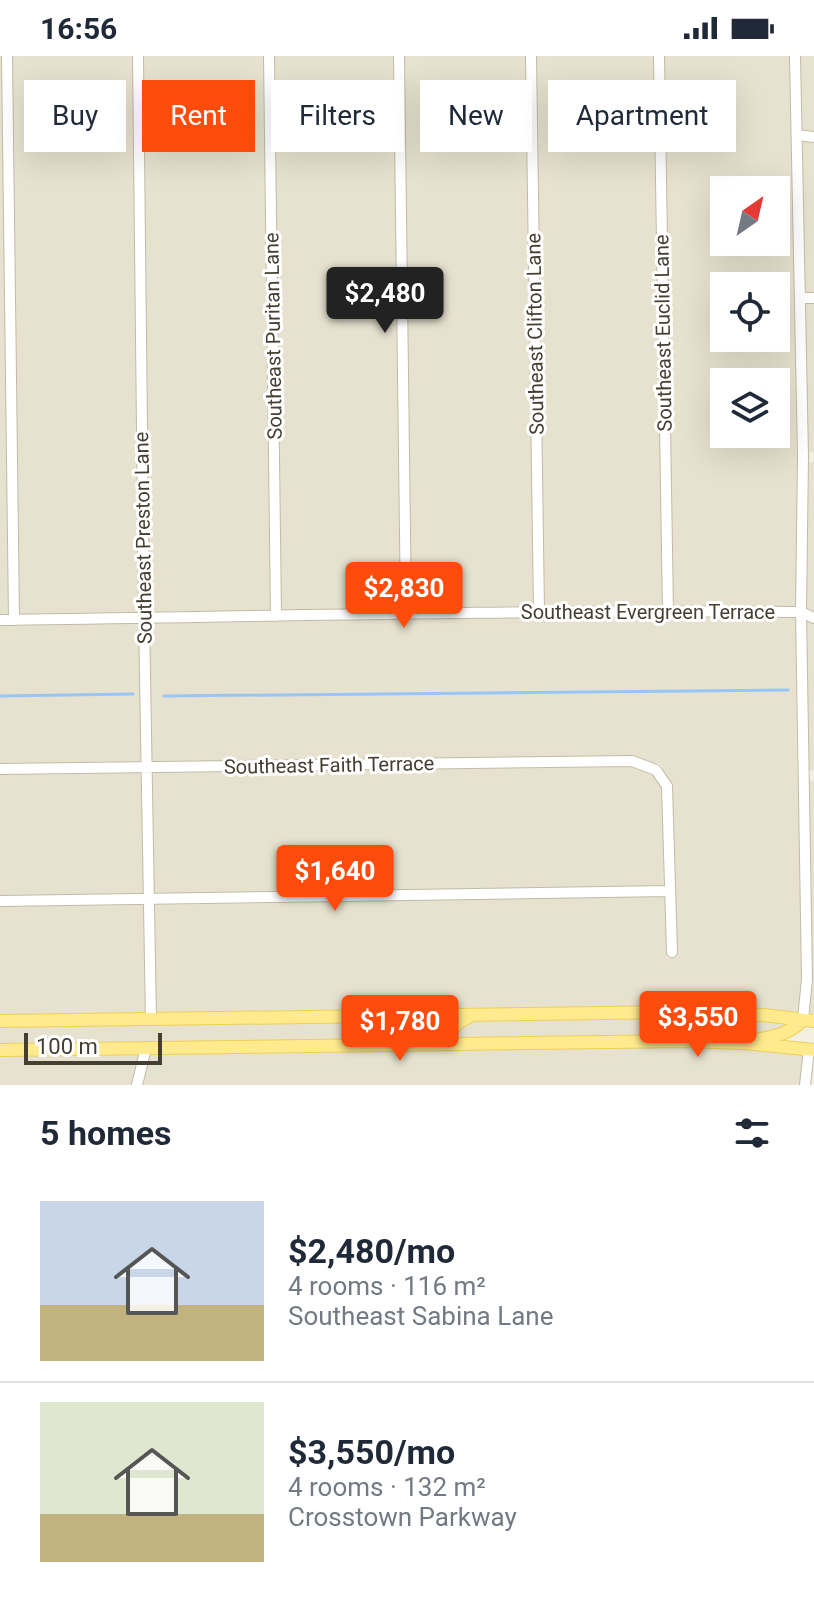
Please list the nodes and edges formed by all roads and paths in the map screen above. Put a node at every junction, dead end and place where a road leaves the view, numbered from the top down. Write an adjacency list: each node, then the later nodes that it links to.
1 (7, 56): 21 (street)
2 (138, 56): 18 (street, Southeast Preston Lane)
3 (269, 56): 17 (street, Southeast Puritan Lane)
4 (399, 56): 16 (street)
5 (531, 56): 13 (street, Southeast Clifton Lane)
6 (659, 56): 14 (street, Southeast Euclid Lane)
7 (795, 56): 8 (street)
8 (797, 135): 9 (street); 10 (street)
9 (814, 137)
10 (800, 298): 11 (street); 12 (street)
11 (814, 298)
12 (809, 457): 15 (street)
13 (539, 611): 14 (street, Southeast Evergreen Terrace); 16 (street, Southeast Evergreen Terrace)
14 (668, 611): 15 (street, Southeast Evergreen Terrace)
15 (801, 612): 19 (street, Southeast Evergreen Terrace); 24 (street)
16 (406, 613): 17 (street, Southeast Evergreen Terrace)
17 (276, 616): 18 (street, Southeast Evergreen Terrace)
18 (144, 617): 21 (street, Southeast Evergreen Terrace); 22 (street, Southeast Preston Lane)
19 (814, 618)
20 (0, 620): 21 (street, Southeast Evergreen Terrace)
21 (14, 620)
22 (147, 768): 23 (street, Southeast Faith Terrace); 25 (street, Southeast Faith Terrace); 26 (street, Southeast Preston Lane)
23 (0, 769)
24 (809, 774): 31 (street)
25 (669, 891): 26 (street); 28 (street)
26 (149, 900): 27 (street); 30 (street, Southeast Preston Lane)
27 (0, 901)
28 (672, 952)
29 (472, 1015): 30 (main road); 31 (main road); 34 (main road)
30 (151, 1020): 32 (main road)
31 (808, 1020): 33 (main road)
32 (0, 1021)
33 (744, 1043): 34 (main road); 36 (main road)
34 (447, 1044): 35 (main road)
35 (146, 1048): 37 (main road); 38 (street)
36 (812, 1048): 39 (street)
37 (0, 1050)
38 (137, 1085)
39 (805, 1085)

